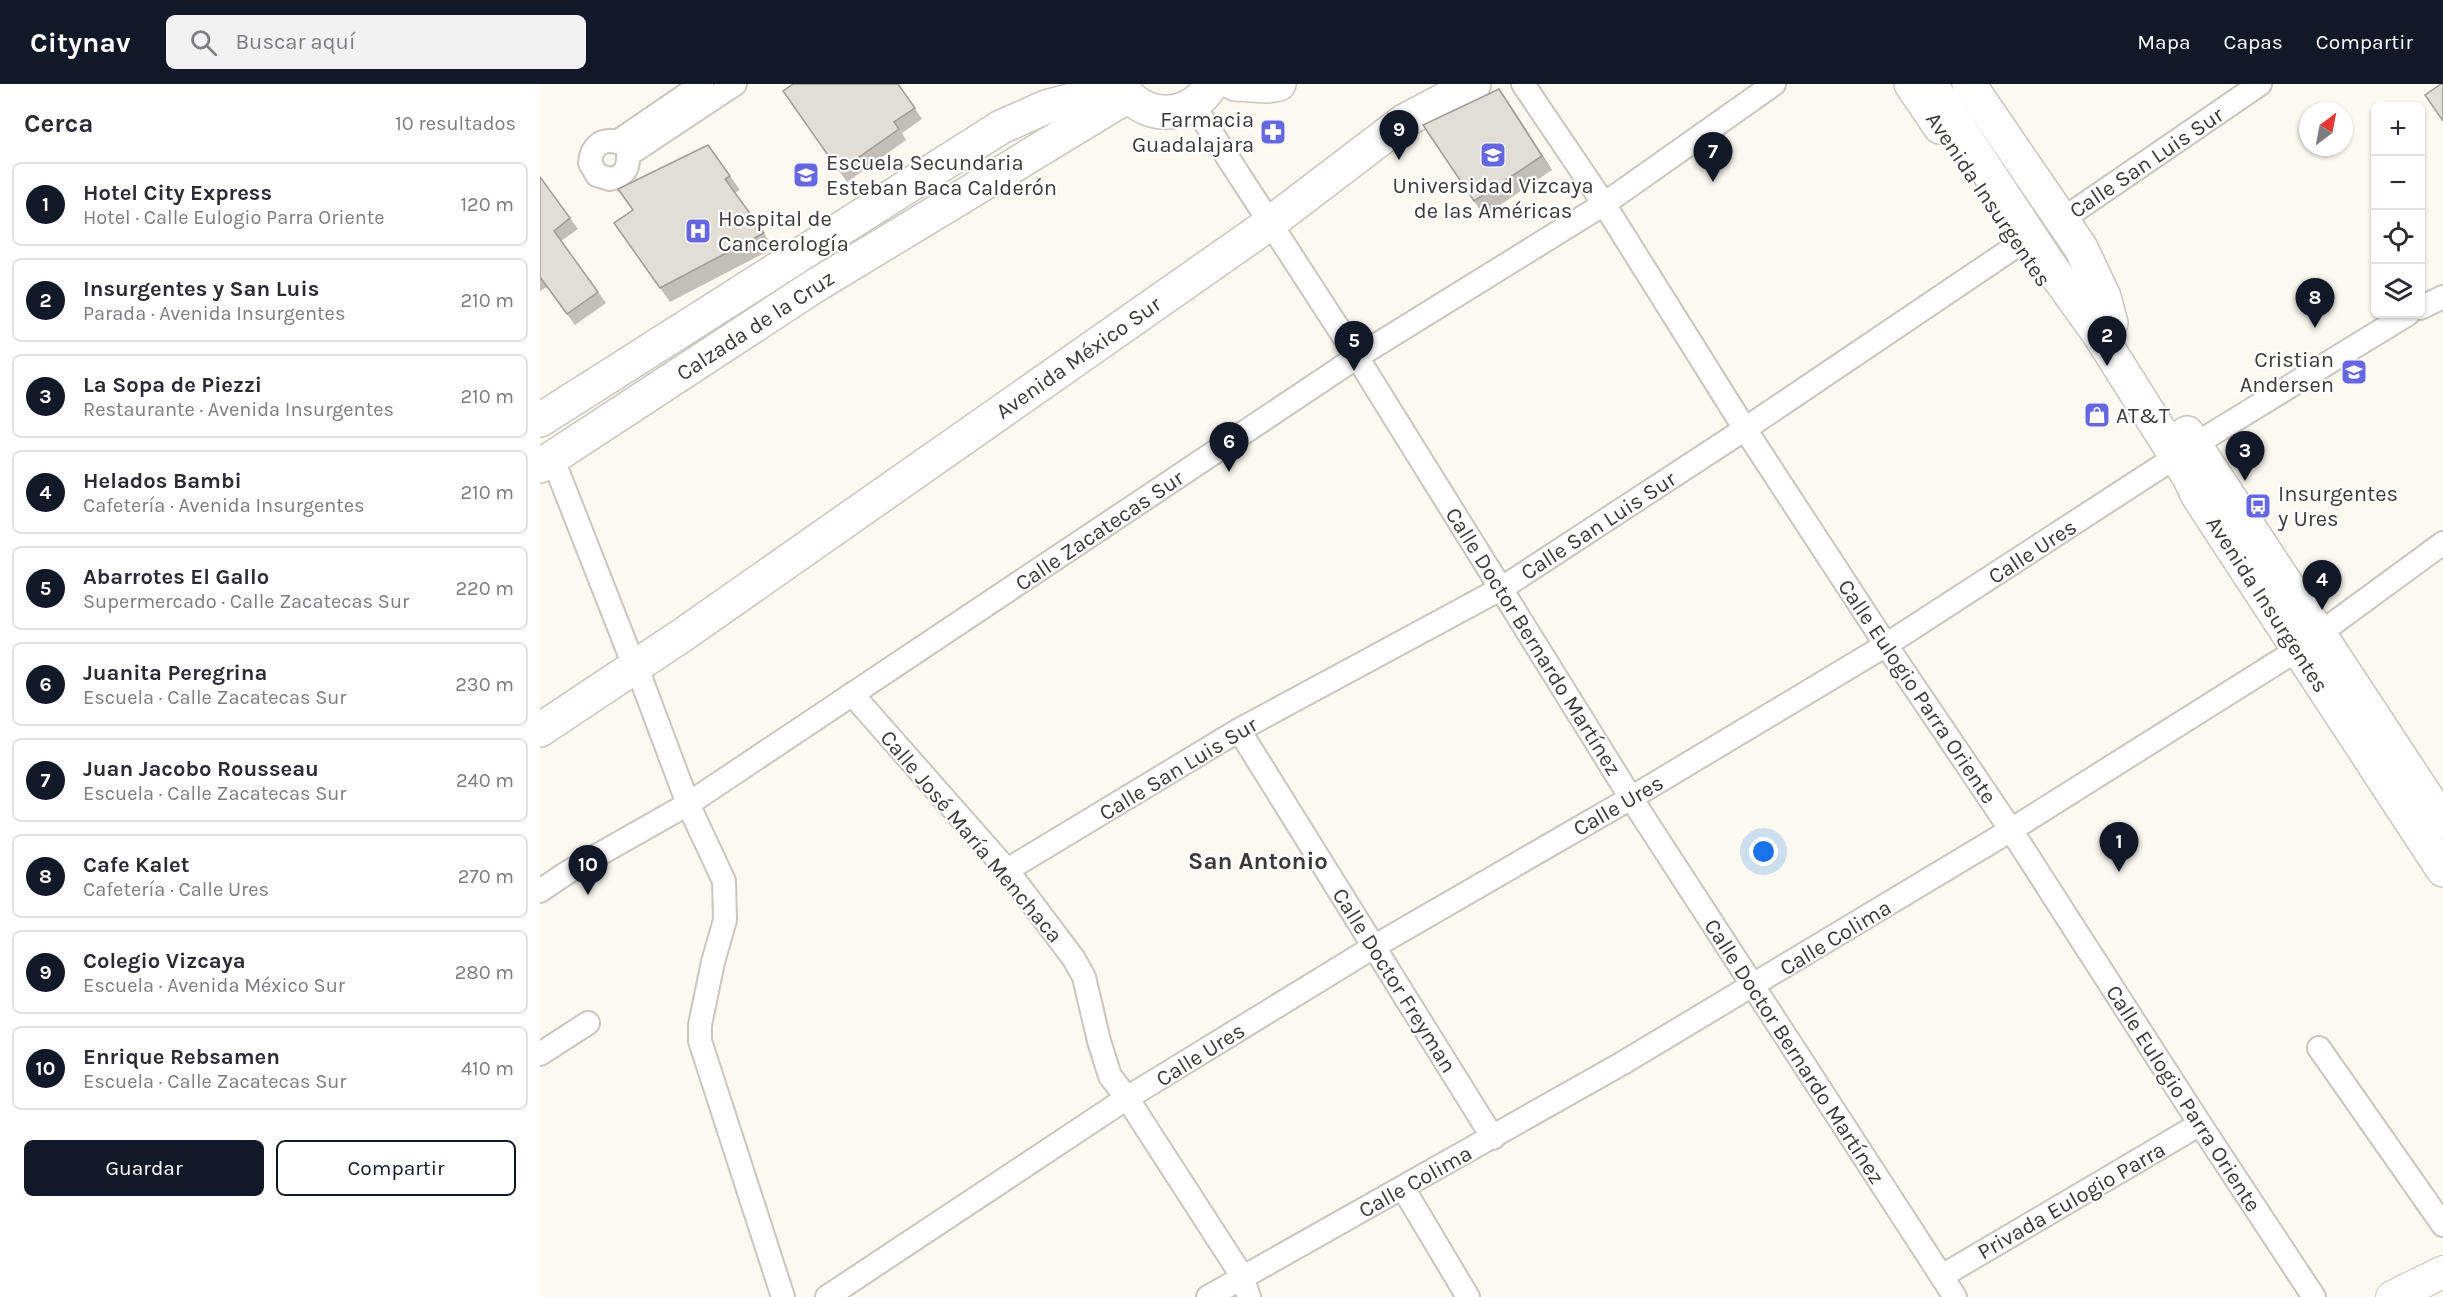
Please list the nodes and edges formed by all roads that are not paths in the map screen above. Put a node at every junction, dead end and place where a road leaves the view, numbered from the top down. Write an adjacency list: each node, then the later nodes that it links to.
1 (702, 84): 2 (street)
2 (735, 84)
3 (1235, 84): 4 (main road)
4 (1279, 84)
5 (1411, 84): 16 (main road)
6 (1474, 84): 16 (main road, Avenida México Sur)
7 (1523, 84): 17 (street, Calle Eulogio Parra Oriente)
8 (1774, 84): 17 (street, Calle Zacatecas Sur)
9 (1911, 84): 20 (main road, Avenida Insurgentes)
10 (1930, 84): 25 (main road, Avenida Insurgentes)
11 (1950, 84): 25 (main road, Avenida Insurgentes)
12 (1969, 84): 18 (main road, Avenida Insurgentes)
13 (2260, 84): 18 (street, Calle San Luis Sur)
14 (1122, 89): 15 (main road); 23 (main road, Calzada de la Cruz); 26 (main road, Calzada de la Cruz)
15 (1203, 94): 19 (street, Calle Doctor Bernardo Martínez)
16 (1404, 121): 19 (main road, Avenida México Sur)
17 (1604, 204): 27 (street, Calle Zacatecas Sur); 29 (street, Calle Eulogio Parra Oriente)
18 (2062, 219): 25 (main road, Avenida Insurgentes)
19 (1269, 224): 27 (street, Calle Doctor Bernardo Martínez); 34 (main road, Avenida México Sur)
20 (2019, 244): 25 (main road, Avenida Insurgentes); 29 (street, Calle San Luis Sur)
21 (2443, 297): 22 (street)
22 (2425, 306)
23 (705, 315): 26 (main road); 28 (main road, Calzada de la Cruz)
24 (2401, 318): 30 (street, Calle Ures)
25 (2105, 329): 30 (main road, Avenida Insurgentes)
26 (728, 342): 31 (main road, Calzada de la Cruz)
27 (1357, 357): 33 (street, Calle Doctor Bernardo Martínez); 38 (street, Calle Zacatecas Sur)
28 (540, 420)
29 (1745, 429): 33 (street, Calle San Luis Sur); 36 (street, Calle Eulogio Parra Oriente)
30 (2185, 451): 35 (main road, Avenida Insurgentes); 36 (street, Calle Ures)
31 (546, 462): 37 (street)
32 (2443, 543): 35 (street, Calle Colima)
33 (1502, 588): 41 (street, Calle San Luis Sur); 43 (street, Calle Doctor Bernardo Martínez)
34 (684, 634): 37 (main road, Avenida México Sur); 40 (main road)
35 (2309, 642): 45 (main road, Avenida Insurgentes); 46 (street, Calle Colima); 48 (main road, Avenida Insurgentes)
36 (1886, 645): 43 (street, Calle Ures); 46 (street, Calle Eulogio Parra Oriente)
37 (636, 667): 39 (main road, Avenida México Sur); 42 (main road, Avenida México Sur); 44 (street)
38 (852, 694): 44 (street, Calle Zacatecas Sur); 47 (street, Calle José María Menchaca)
39 (540, 717)
40 (540, 730)
41 (1239, 730): 47 (street, Calle San Luis Sur); 50 (street, Calle Doctor Freyman)
42 (540, 746)
43 (1631, 798): 50 (street, Calle Ures); 51 (street, Calle Doctor Bernardo Martínez)
44 (688, 804): 49 (street, Calle Zacatecas Sur); 63 (street)
45 (2443, 822)
46 (2012, 830): 51 (street, Calle Colima); 56 (street, Calle Eulogio Parra Oriente)
47 (1007, 870): 55 (street, Calle José María Menchaca)
48 (2443, 870)
49 (540, 891)
50 (1375, 946): 55 (street, Calle Ures); 57 (street, Calle Doctor Freyman)
51 (1752, 987): 57 (street, Calle Colima); 61 (street, Calle Doctor Bernardo Martínez)
52 (588, 1023): 54 (street)
53 (2319, 1048): 59 (street)
54 (540, 1054)
55 (1127, 1098): 62 (street, Calle José María Menchaca); 64 (street, Calle Ures)
56 (2200, 1124): 61 (street, Privada Eulogio Parra); 68 (street, Calle Eulogio Parra Oriente)
57 (1493, 1138): 58 (street, Calle Colima)
58 (1403, 1188): 62 (street, Calle Colima); 66 (street)
59 (2443, 1225)
60 (2443, 1272): 69 (main road)
61 (1942, 1276): 67 (street, Calle Doctor Bernardo Martínez)
62 (1245, 1286): 65 (street, Calle Colima)
63 (783, 1297)
64 (827, 1297)
65 (1208, 1297)
66 (1468, 1297)
67 (1955, 1297)
68 (2314, 1297)
69 (2392, 1297)

